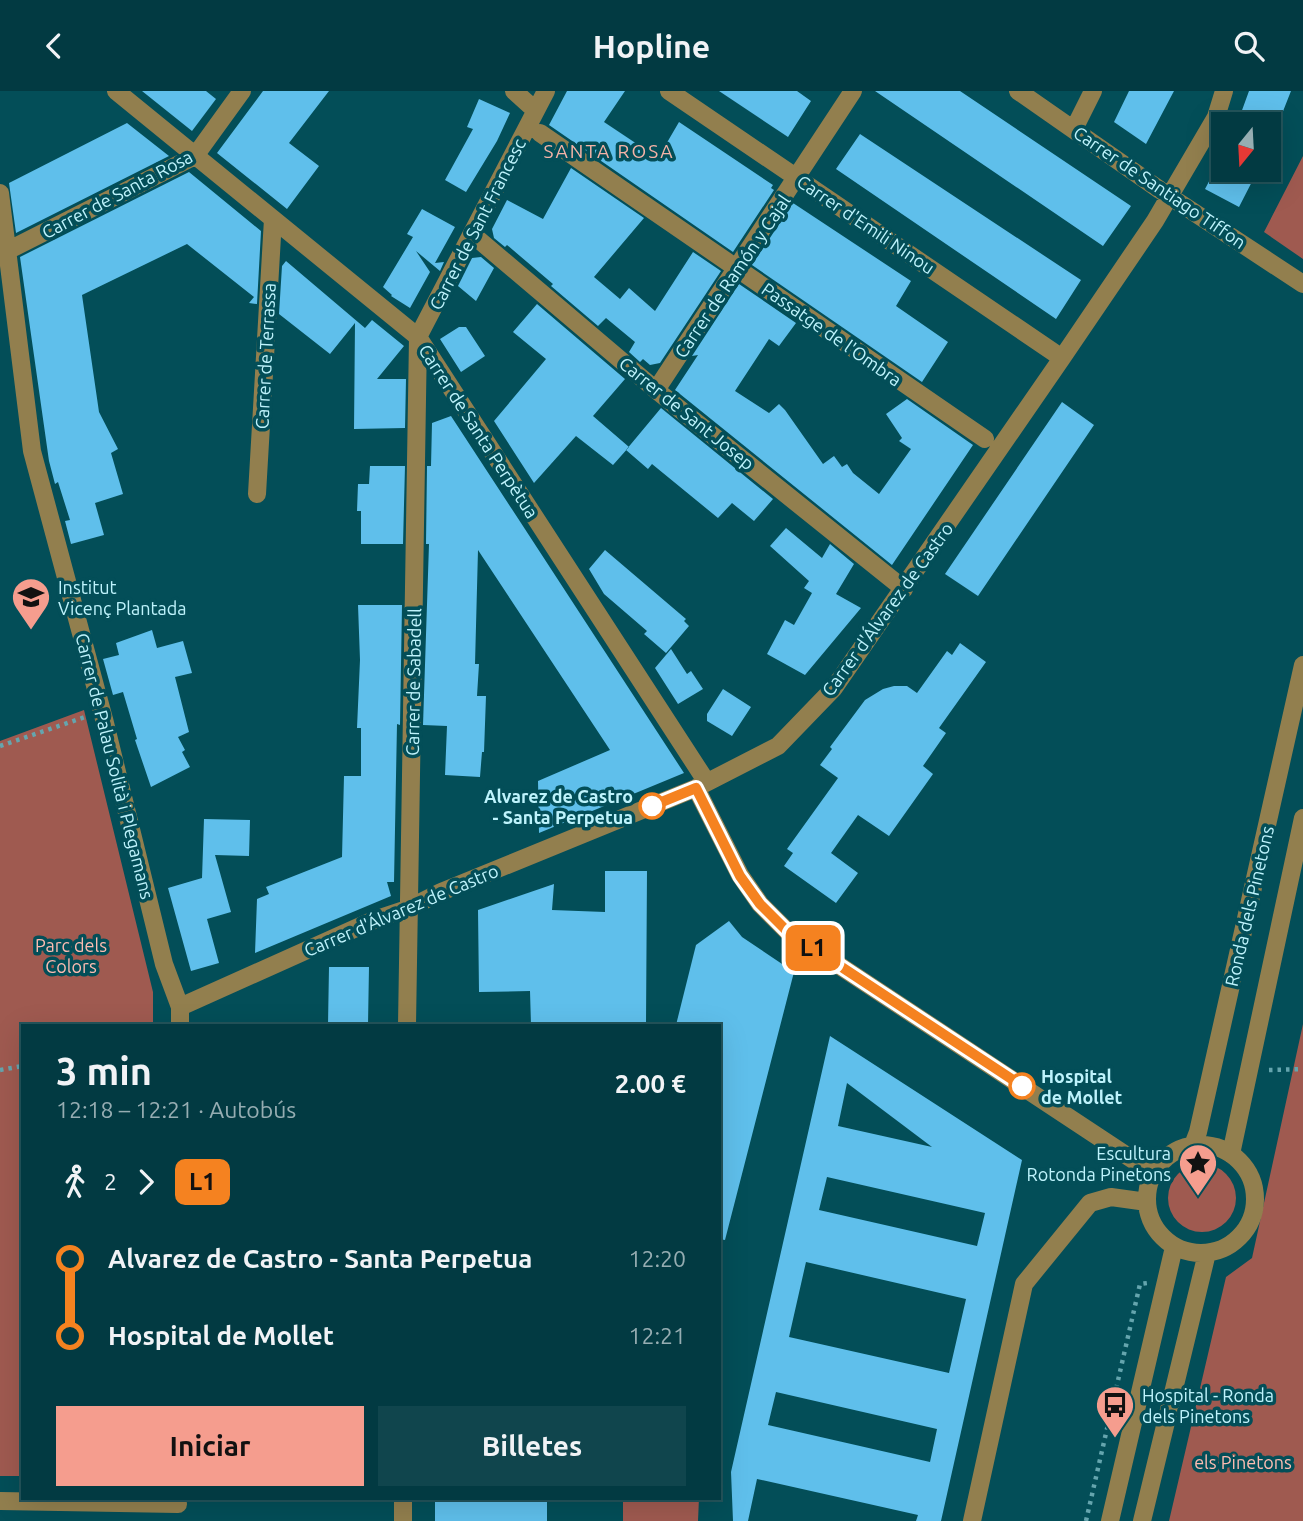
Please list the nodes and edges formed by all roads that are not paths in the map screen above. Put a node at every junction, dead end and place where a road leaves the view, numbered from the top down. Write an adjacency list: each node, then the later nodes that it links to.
1 (116, 91): 13 (street, Carrer de Santa Perpètua)
2 (243, 91): 13 (street, Carrer de Santa Rosa)
3 (514, 91): 10 (street)
4 (546, 91): 10 (street, Carrer de Sant Francesc)
5 (669, 91): 14 (street, Carrer d'Emili Ninou)
6 (853, 91): 14 (street, Carrer de Ramón y Cajal)
7 (1018, 91): 11 (street, Carrer de Santiago Tiffon)
8 (1093, 91): 11 (street)
9 (1224, 91): 16 (street, Carrer d'Álvarez de Castro)
10 (535, 110): 18 (street, Carrer de Sant Francesc)
11 (1074, 129): 16 (street, Carrer de Santiago Tiffon)
12 (540, 133): 20 (street, Passatge de l'Ombra)
13 (195, 156): 17 (street, Carrer de Santa Perpètua); 19 (street, Carrer de Santa Rosa)
14 (797, 178): 20 (street, Carrer de Ramón y Cajal); 23 (street, Carrer d'Emili Ninou)
15 (0, 193): 19 (street, Carrer de Palau Solità i Plegamans)
16 (1169, 196): 21 (street, Carrer de Santiago Tiffon); 23 (street, Carrer d'Álvarez de Castro)
17 (273, 219): 22 (street, Carrer de Santa Perpètua); 26 (street, Carrer de Terrassa)
18 (472, 235): 22 (street, Carrer de Sant Francesc); 24 (street, Carrer de Sant Josep)
19 (7, 251): 32 (street, Carrer de Palau Solità i Plegamans)
20 (737, 268): 24 (street, Carrer de Ramón y Cajal); 25 (street, Passatge de l'Ombra)
21 (1303, 283)
22 (418, 337): 29 (street, Carrer de Santa Perpètua); 31 (street, Carrer de Sabadell)
23 (1062, 358): 27 (street, Carrer d'Álvarez de Castro)
24 (656, 390): 27 (street, Carrer de Sant Josep)
25 (985, 439)
26 (257, 494)
27 (904, 589): 29 (street, Carrer d'Álvarez de Castro)
28 (1303, 666): 34 (street, Ronda dels Pinetons)
29 (701, 784): 31 (street, Carrer d'Álvarez de Castro); 36 (street, Carrer de Santa Perpètua)
30 (1303, 818): 35 (street, Ronda dels Pinetons)
31 (407, 909): 32 (street, Carrer d'Álvarez de Castro); 33 (street, Carrer de Sabadell)
32 (180, 1016)
33 (407, 1024)
34 (1193, 1145): 35 (street); 36 (street)
35 (1231, 1154): 39 (street)
36 (1153, 1173): 37 (street)
37 (1147, 1202): 38 (street); 44 (street)
38 (1174, 1247): 39 (street); 45 (street)
39 (1207, 1253): 46 (street)
40 (403, 1500): 43 (street)
41 (0, 1501): 42 (street)
42 (178, 1508)
43 (403, 1521)
44 (972, 1521)
45 (1110, 1521)
46 (1142, 1521)

